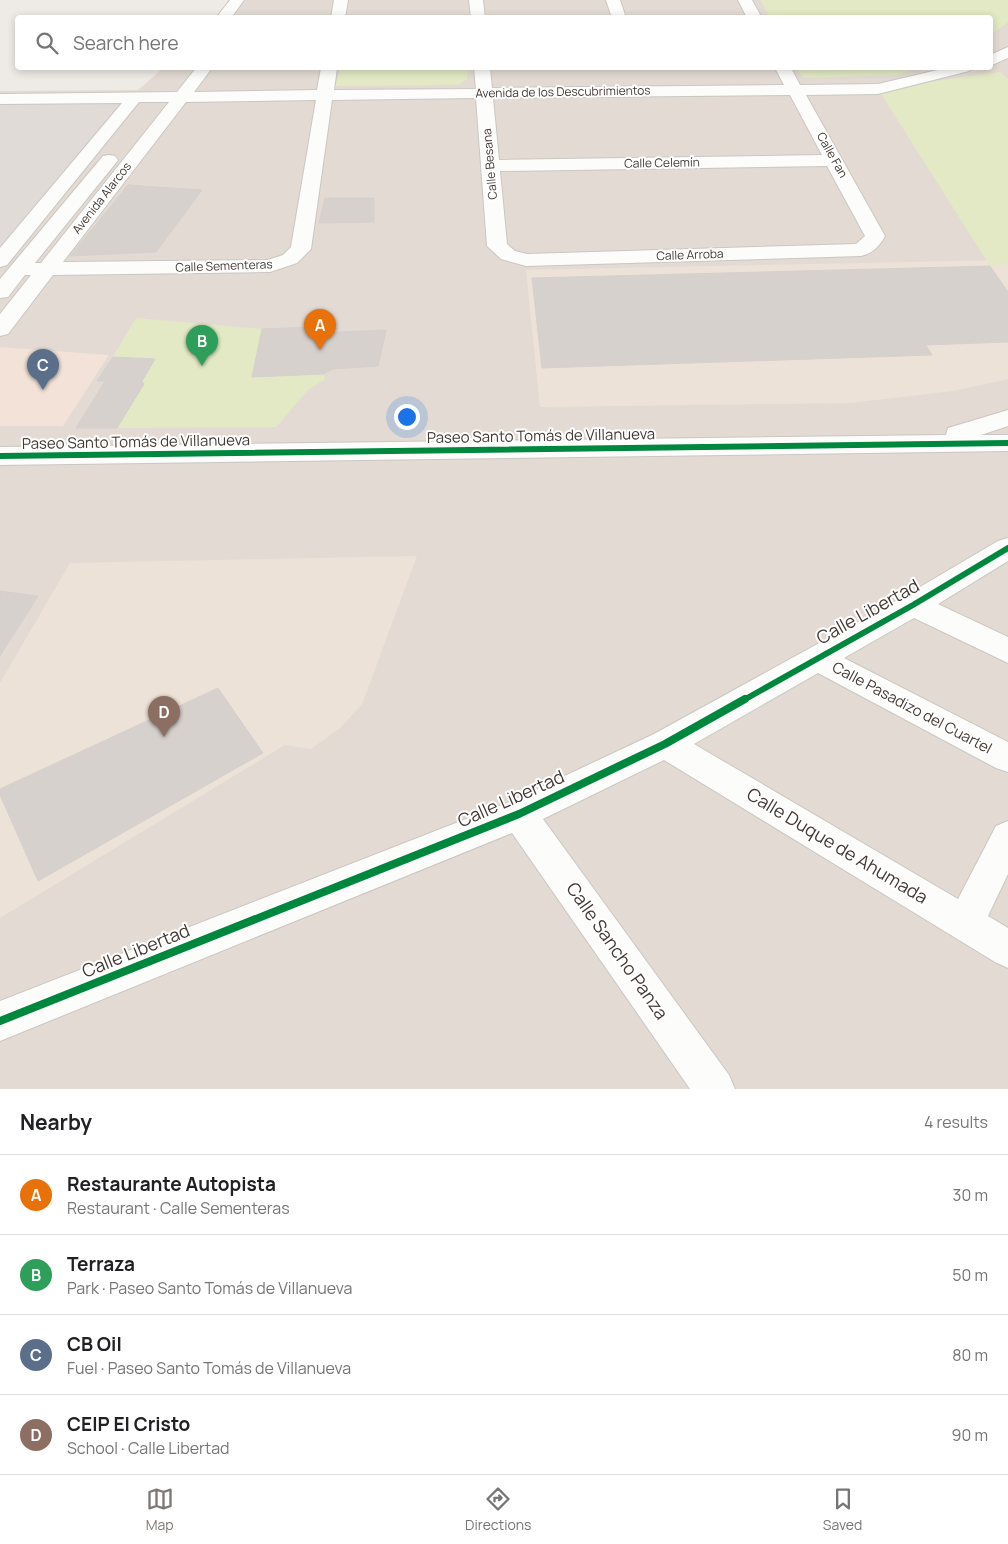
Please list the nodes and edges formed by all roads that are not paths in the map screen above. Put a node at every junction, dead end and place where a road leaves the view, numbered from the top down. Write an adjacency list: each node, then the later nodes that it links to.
1 (237, 0): 6 (street)
2 (341, 0): 7 (street)
3 (476, 0): 8 (street)
4 (614, 0): 9 (street)
5 (745, 0): 10 (street)
6 (225, 15)
7 (338, 15)
8 (478, 15)
9 (618, 15)
10 (753, 15)
11 (182, 70): 24 (street)
12 (202, 70): 22 (street, Avenida Alarcos)
13 (329, 70): 21 (street, Calle Sementeras)
14 (482, 70): 20 (street, Calle Besana)
15 (784, 70): 18 (street, Calle Fan)
16 (955, 70): 18 (street, Avenida de los Descubrimientos)
17 (637, 76): 19 (street)
18 (796, 90): 19 (street, Avenida de los Descubrimientos); 28 (street, Calle Fan)
19 (642, 91): 20 (street, Avenida de los Descubrimientos)
20 (484, 93): 21 (street, Avenida de los Descubrimientos); 29 (street, Calle Besana)
21 (324, 95): 22 (street, Avenida de los Descubrimientos); 34 (street, Calle Sementeras)
22 (182, 96): 24 (street, Avenida de los Descubrimientos); 34 (street, Avenida Alarcos)
23 (135, 97): 24 (street, Avenida de los Descubrimientos); 25 (street, Avenida de los Descubrimientos); 32 (street)
24 (161, 97): 26 (street)
25 (0, 99)
26 (130, 134)
27 (118, 149): 33 (street, Avenida Alarcos)
28 (834, 160): 29 (street, Calle Celemín); 30 (street, Calle Fan)
29 (489, 166): 31 (street, Calle Besana)
30 (871, 244): 31 (street, Calle Arroba)
31 (508, 255)
32 (0, 262)
33 (19, 269): 34 (street, Calle Sementeras); 35 (street, Avenida Alarcos)
34 (46, 270): 36 (street, Avenida Alarcos)
35 (0, 292)
36 (0, 329)
37 (1008, 418): 38 (street)
38 (931, 442): 39 (street); 40 (street, Paseo Santo Tomás de Villanueva)
39 (1008, 443)
40 (0, 456)
41 (1008, 548): 42 (street, Calle Libertad)
42 (913, 605): 43 (street); 44 (street, Calle Libertad)
43 (1008, 651)
44 (816, 658): 45 (street, Calle Libertad); 46 (street, Calle Pasadizo del Cuartel)
45 (665, 744): 47 (street, Calle Libertad); 49 (street, Calle Duque de Ahumada)
46 (1008, 758)
47 (519, 814): 51 (street, Calle Libertad); 52 (street, Calle Sancho Panza)
48 (1008, 837): 49 (street)
49 (965, 923): 50 (street, Calle Duque de Ahumada)
50 (1008, 949)
51 (0, 1021)
52 (715, 1089)

